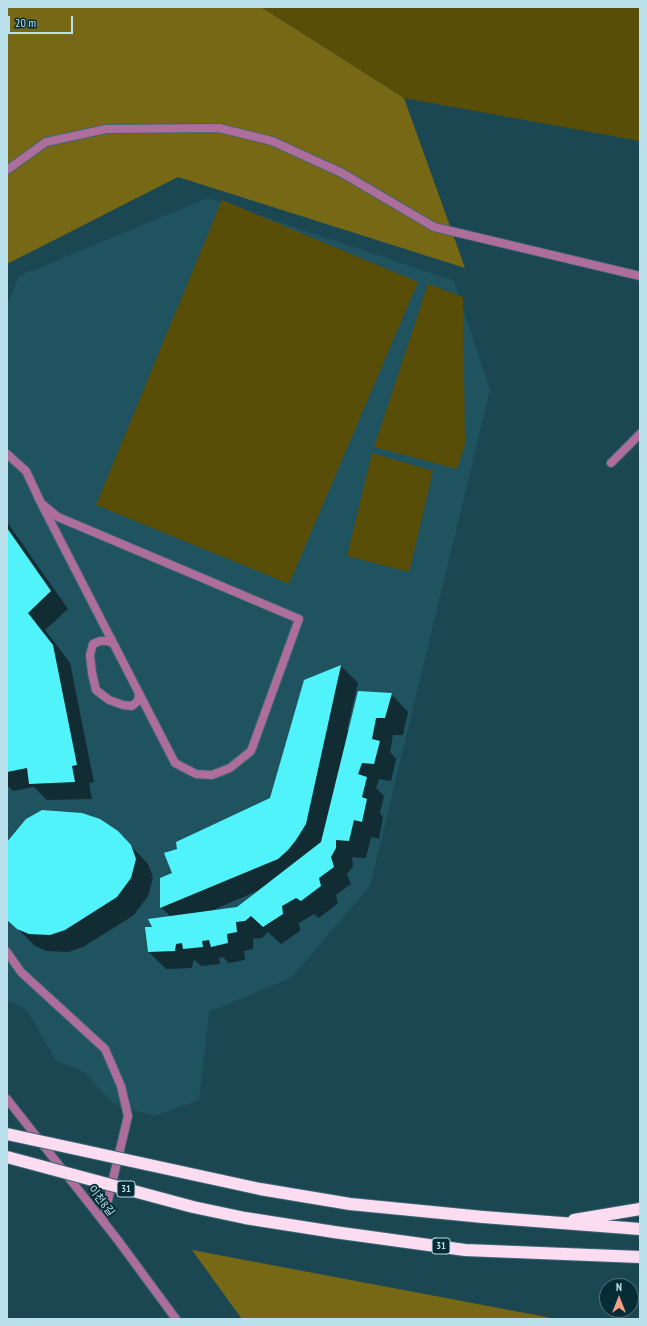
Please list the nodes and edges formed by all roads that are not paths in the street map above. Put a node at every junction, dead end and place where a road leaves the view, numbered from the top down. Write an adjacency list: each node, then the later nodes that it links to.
1 (7, 170): 2 (street)
2 (640, 276)
3 (640, 434): 5 (street)
4 (7, 454): 6 (street)
5 (611, 463)
6 (41, 503): 7 (street); 8 (street)
7 (113, 643): 8 (street); 8 (street)
8 (139, 694)
9 (7, 952): 14 (street)
10 (7, 1099): 14 (street, 이천8길)
11 (7, 1134): 15 (highway, bridge)
12 (7, 1157): 17 (highway, 31, bridge)
13 (640, 1209): 15 (highway)
14 (103, 1221): 18 (street, 이천8길)
15 (556, 1223): 16 (highway)
16 (640, 1229)
17 (640, 1257)
18 (176, 1319)

